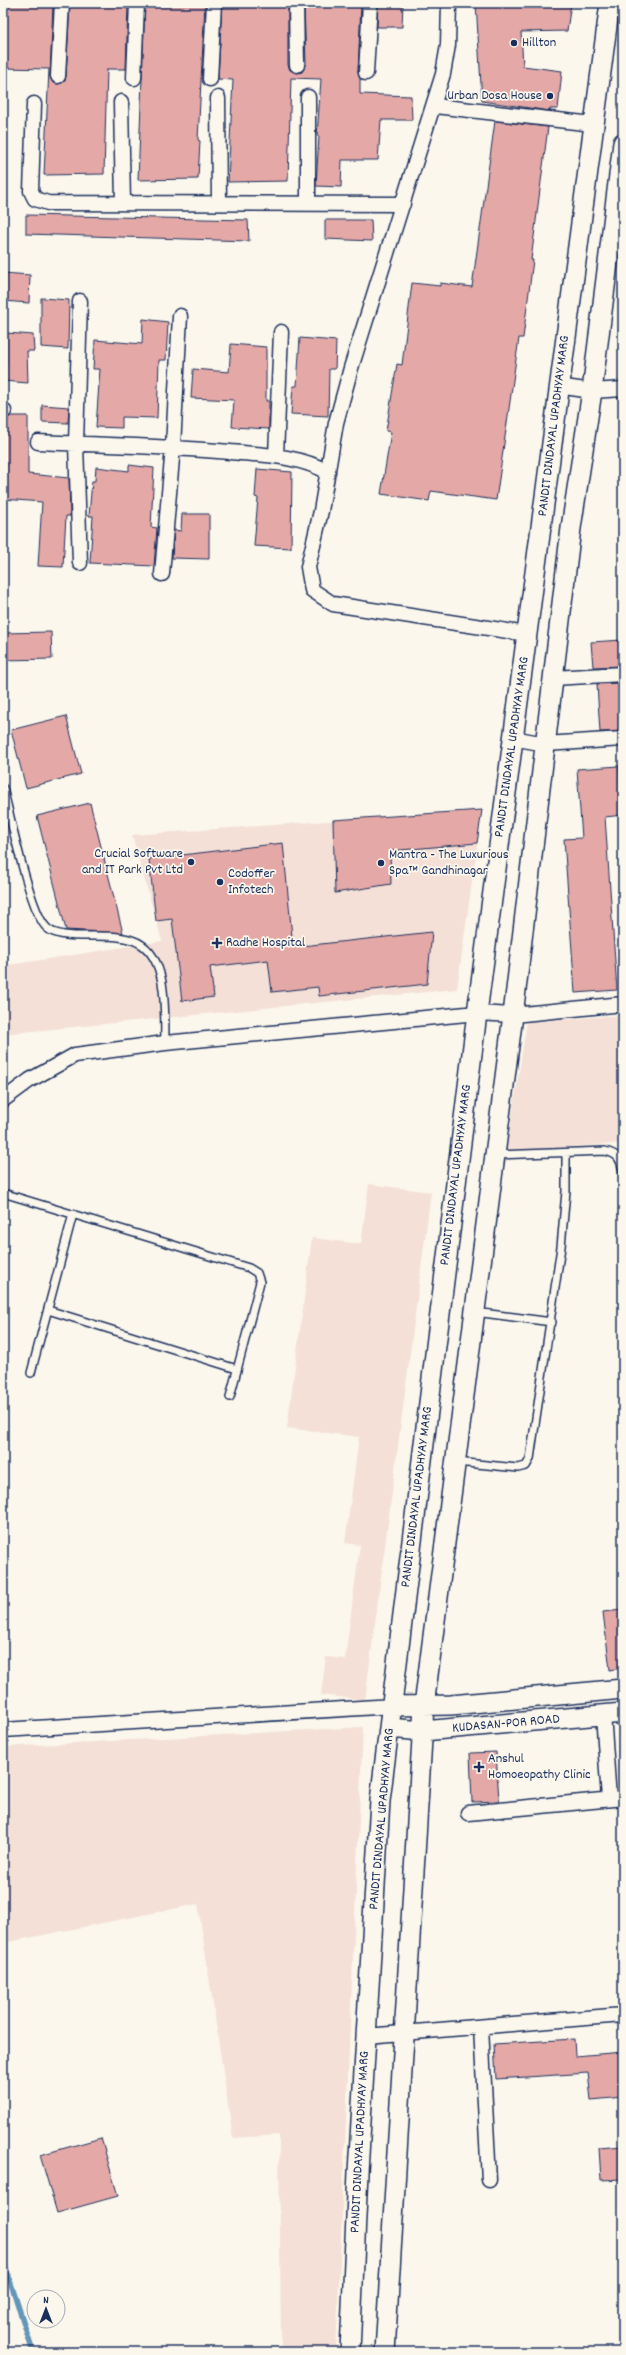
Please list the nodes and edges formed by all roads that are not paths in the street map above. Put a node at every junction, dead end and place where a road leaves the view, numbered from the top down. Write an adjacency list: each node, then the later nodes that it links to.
1 (62, 3): 10 (street)
2 (137, 3): 11 (street)
3 (214, 3): 12 (street)
4 (296, 3): 8 (street)
5 (370, 3): 9 (street)
6 (449, 3): 17 (street)
7 (610, 3): 18 (street, PANDIT DINDAYAL UPADHYAY MARG)
8 (297, 66)
9 (366, 73)
10 (58, 76)
11 (134, 78)
12 (210, 79)
13 (308, 97): 22 (street)
14 (218, 98): 21 (street)
15 (121, 102): 20 (street)
16 (34, 104): 20 (street)
17 (435, 106): 18 (street); 23 (street)
18 (593, 124): 27 (street, PANDIT DINDAYAL UPADHYAY MARG)
19 (623, 143): 29 (street, PANDIT DINDAYAL UPADHYAY MARG)
20 (123, 203): 21 (street)
21 (219, 203): 22 (street)
22 (308, 203): 23 (street)
23 (403, 204): 34 (street)
24 (80, 301): 31 (street)
25 (180, 316): 32 (street)
26 (281, 332): 33 (street)
27 (558, 386): 29 (street); 37 (street, PANDIT DINDAYAL UPADHYAY MARG)
28 (623, 389): 29 (street)
29 (592, 391): 39 (street, PANDIT DINDAYAL UPADHYAY MARG)
30 (38, 442): 31 (street)
31 (76, 444): 32 (street); 35 (street)
32 (173, 447): 33 (street); 36 (street)
33 (276, 456): 34 (street)
34 (328, 472): 37 (street)
35 (80, 563)
36 (162, 574)
37 (527, 634): 40 (street, PANDIT DINDAYAL UPADHYAY MARG)
38 (623, 674): 39 (street)
39 (553, 678): 42 (street, PANDIT DINDAYAL UPADHYAY MARG)
40 (513, 738): 42 (street); 45 (street, PANDIT DINDAYAL UPADHYAY MARG)
41 (623, 739): 42 (street)
42 (545, 744): 46 (street, PANDIT DINDAYAL UPADHYAY MARG)
43 (3, 788): 47 (lane)
44 (623, 1004): 46 (street)
45 (477, 1013): 46 (street); 47 (street); 62 (street, PANDIT DINDAYAL UPADHYAY MARG)
46 (513, 1015): 50 (street, PANDIT DINDAYAL UPADHYAY MARG)
47 (165, 1043): 48 (street)
48 (3, 1100)
49 (566, 1153): 50 (lane); 51 (lane); 56 (lane)
50 (495, 1155): 55 (street, PANDIT DINDAYAL UPADHYAY MARG)
51 (623, 1172)
52 (3, 1193): 53 (lane)
53 (73, 1214): 54 (lane); 57 (lane)
54 (48, 1310): 57 (lane); 58 (lane)
55 (474, 1312): 56 (lane); 60 (street, PANDIT DINDAYAL UPADHYAY MARG)
56 (552, 1322): 60 (lane)
57 (237, 1369): 59 (lane)
58 (32, 1373)
59 (230, 1397)
60 (455, 1462): 63 (street, PANDIT DINDAYAL UPADHYAY MARG)
61 (623, 1688): 63 (street, KUDASAN-POR ROAD)
62 (393, 1706): 63 (street, KUDASAN-POR ROAD); 66 (street, PANDIT DINDAYAL UPADHYAY MARG); 67 (street)
63 (424, 1706): 68 (street, PANDIT DINDAYAL UPADHYAY MARG)
64 (623, 1712): 65 (street, KUDASAN-POR ROAD)
65 (603, 1714): 68 (street, KUDASAN-POR ROAD); 69 (street)
66 (389, 1728): 68 (street, KUDASAN-POR ROAD); 74 (street, PANDIT DINDAYAL UPADHYAY MARG)
67 (3, 1730)
68 (423, 1731): 73 (street, PANDIT DINDAYAL UPADHYAY MARG)
69 (616, 1799): 70 (street)
70 (468, 1813)
71 (623, 2015): 72 (street)
72 (481, 2027): 73 (street); 75 (street)
73 (403, 2033): 74 (street); 77 (street, PANDIT DINDAYAL UPADHYAY MARG)
74 (366, 2036): 76 (street, PANDIT DINDAYAL UPADHYAY MARG)
75 (489, 2180)
76 (350, 2352)
77 (385, 2352)

